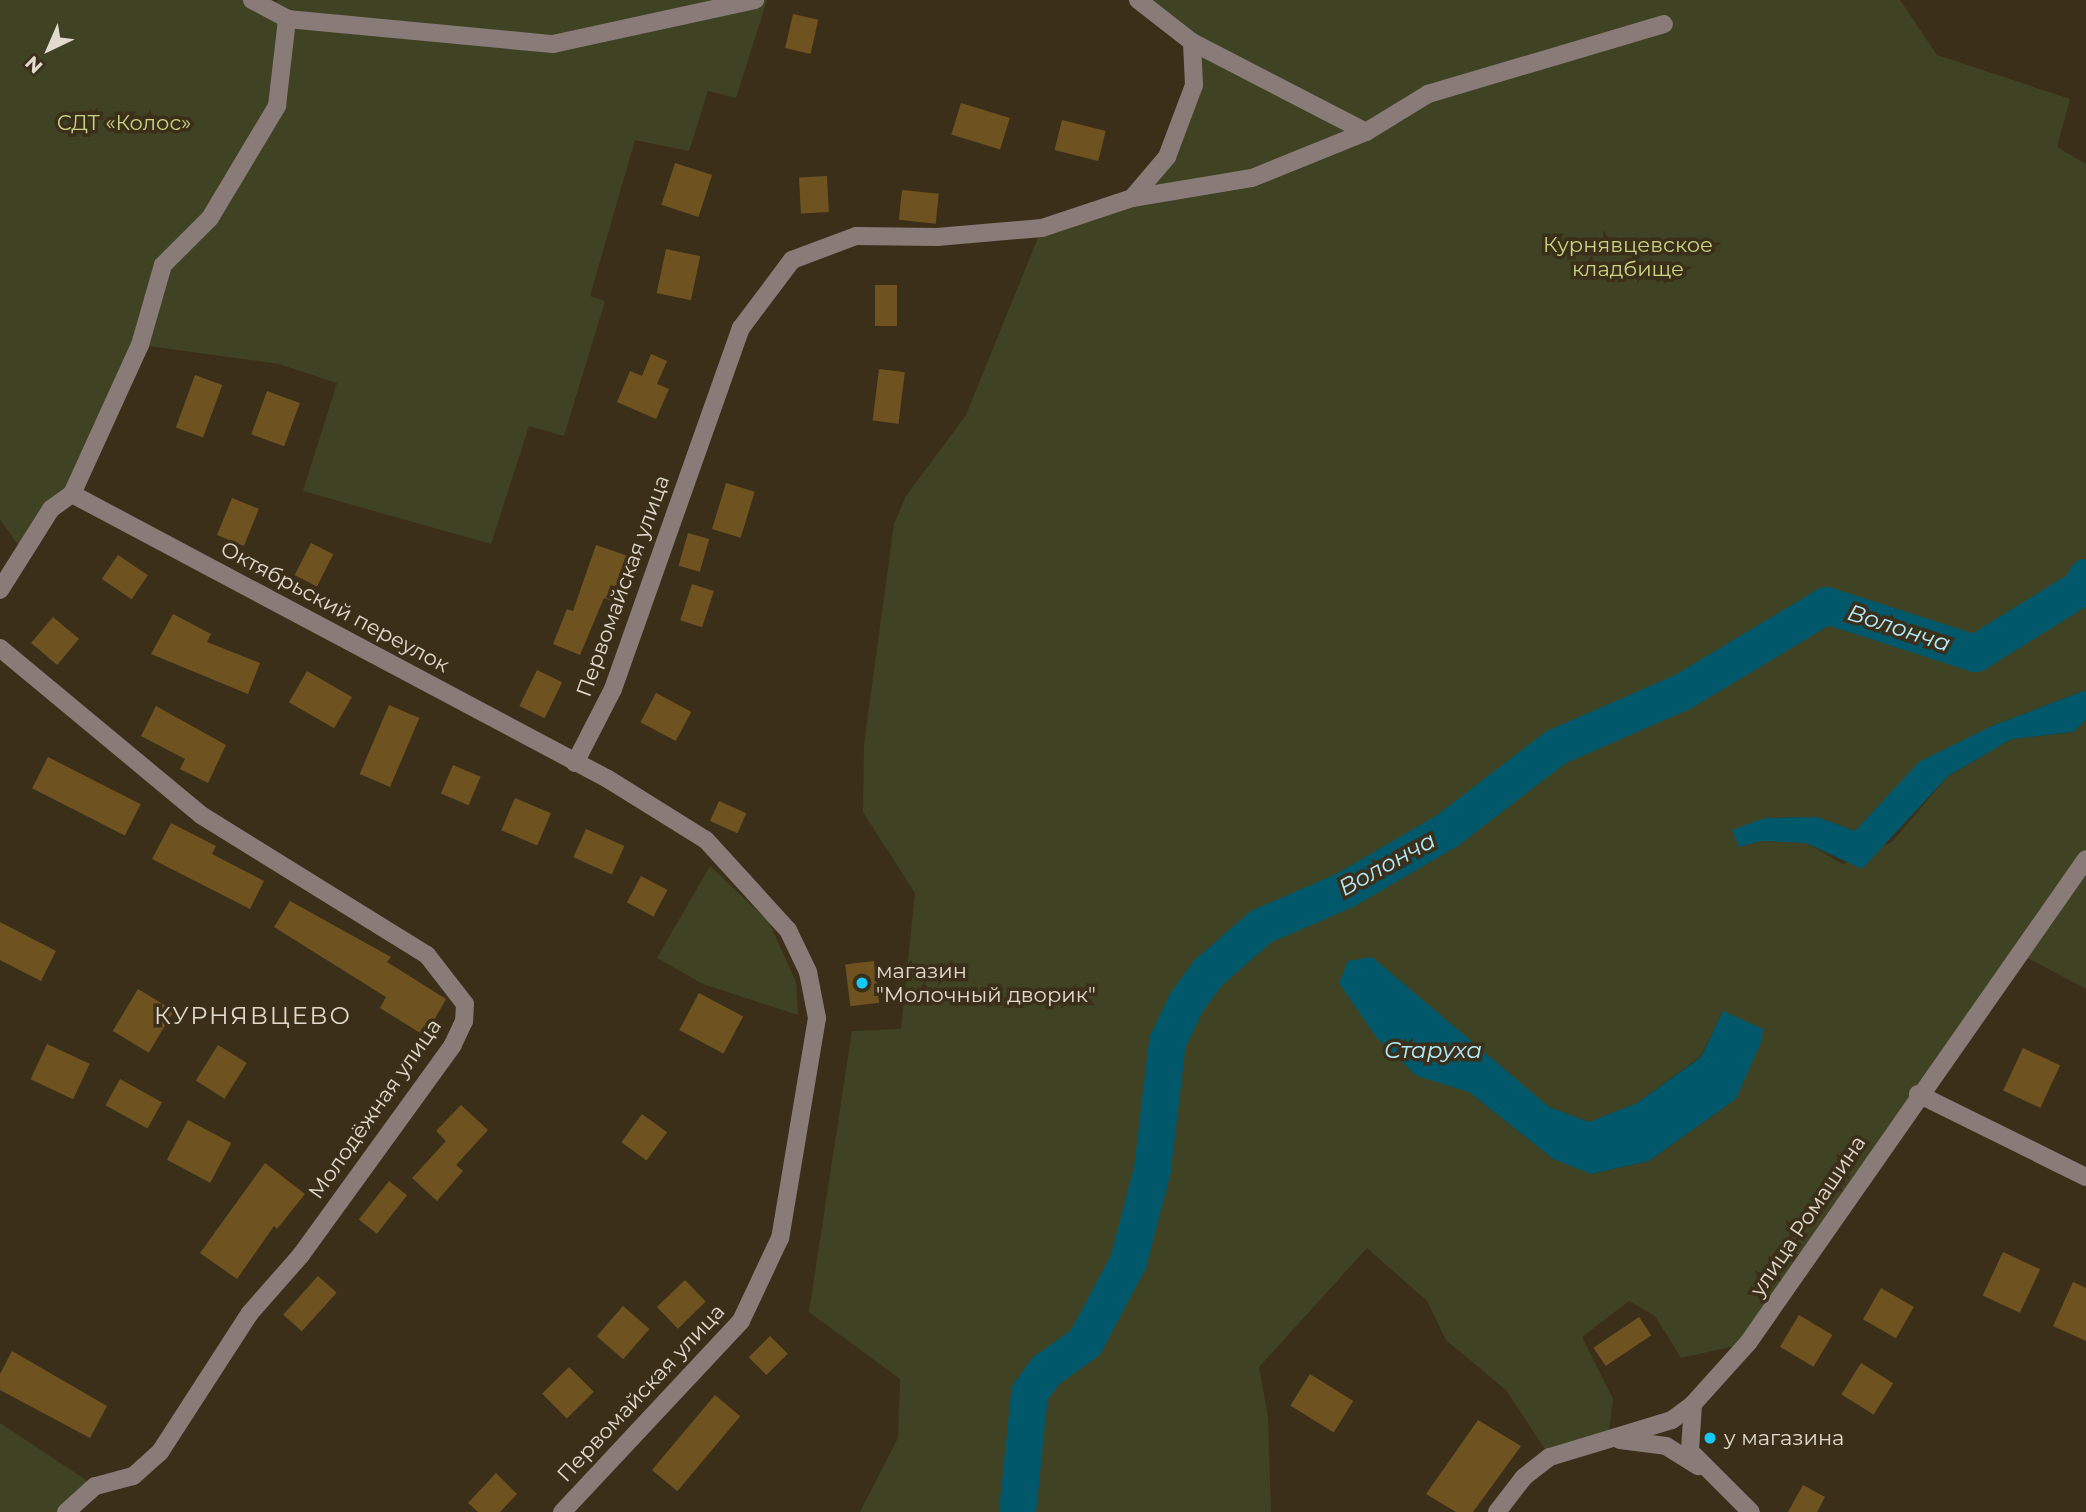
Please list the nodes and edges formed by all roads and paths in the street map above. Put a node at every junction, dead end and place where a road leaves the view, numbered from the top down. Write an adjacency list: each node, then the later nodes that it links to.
1 (252, 0): 4 (street)
2 (755, 0): 4 (street)
3 (1138, 0): 6 (street)
4 (287, 19): 9 (street)
5 (1664, 24): 7 (street, Первомайская улица)
6 (1192, 42): 7 (street); 8 (street)
7 (1366, 132): 8 (street, Первомайская улица)
8 (1132, 198): 12 (street, Первомайская улица)
9 (72, 494): 10 (street); 12 (street, Октябрьский переулок)
10 (0, 590)
11 (0, 648): 19 (street, Молодёжная улица)
12 (575, 763): 20 (street, Первомайская улица)
13 (2086, 859): 14 (street, улица Ромашина)
14 (1918, 1094): 15 (street); 16 (street, улица Ромашина)
15 (2086, 1177)
16 (1693, 1404): 17 (street, улица Ромашина); 18 (street)
17 (1608, 1440): 18 (street); 21 (street, улица Ромашина)
18 (1712, 1476): 22 (street)
19 (66, 1512)
20 (562, 1512)
21 (1497, 1512)
22 (1751, 1512)

